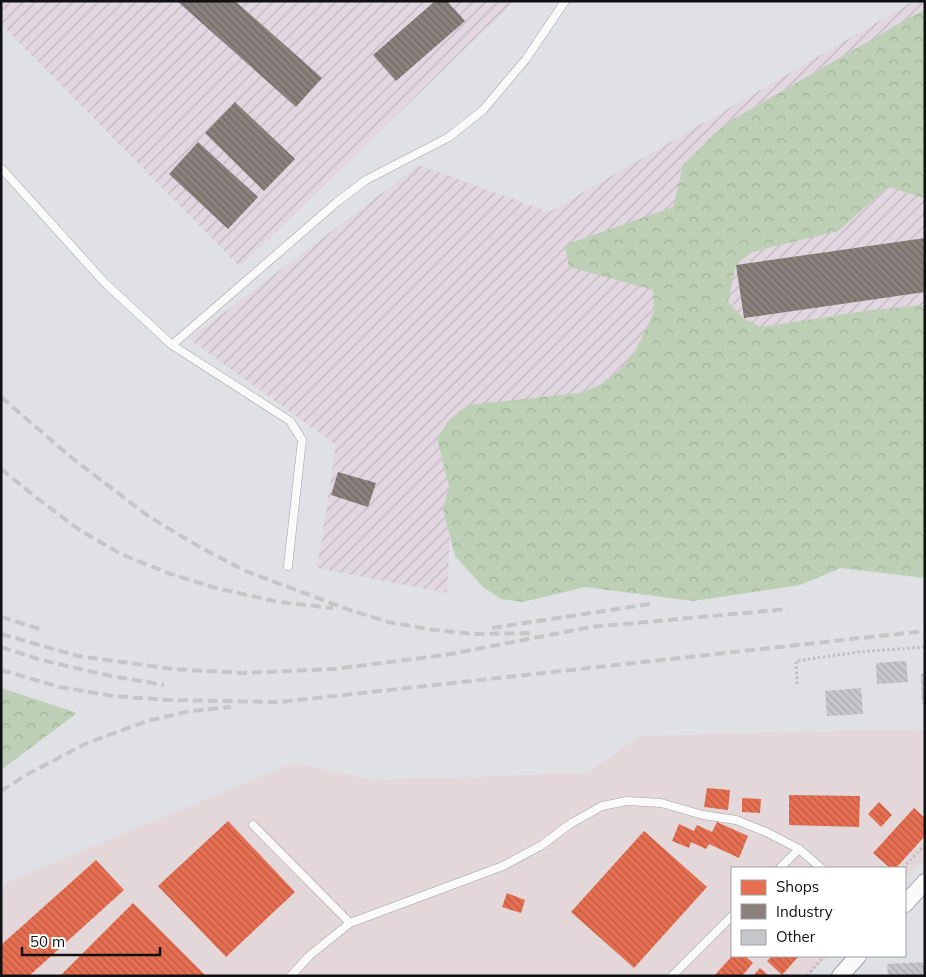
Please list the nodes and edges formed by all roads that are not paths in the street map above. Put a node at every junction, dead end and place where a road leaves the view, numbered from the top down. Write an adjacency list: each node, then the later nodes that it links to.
1 (565, 1): 3 (lane)
2 (1, 168): 3 (lane)
3 (172, 345): 4 (lane)
4 (288, 566)
5 (253, 825): 12 (lane)
6 (799, 849): 7 (lane); 8 (lane); 12 (lane)
7 (781, 867)
8 (821, 867)
9 (925, 882): 10 (street)
10 (906, 903)
11 (731, 917): 15 (lane)
12 (350, 923): 14 (lane)
13 (857, 957): 16 (street)
14 (291, 976)
15 (672, 976)
16 (840, 976)

